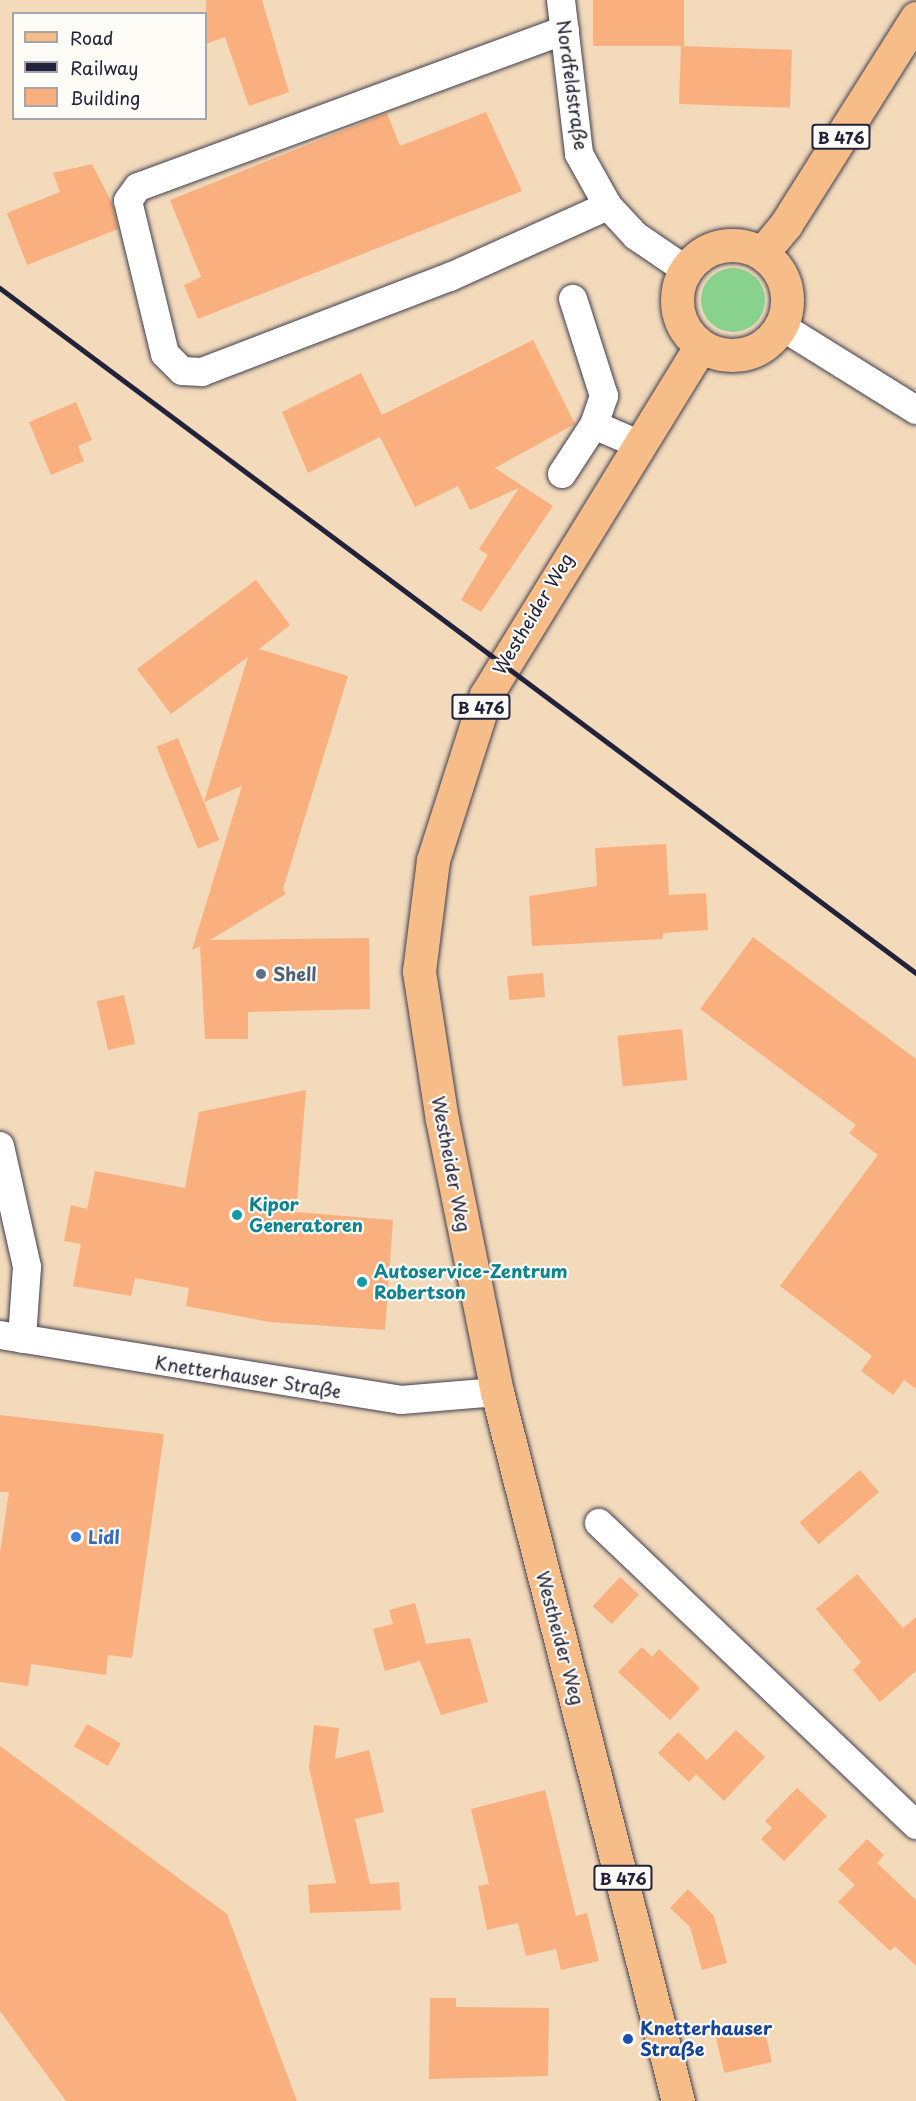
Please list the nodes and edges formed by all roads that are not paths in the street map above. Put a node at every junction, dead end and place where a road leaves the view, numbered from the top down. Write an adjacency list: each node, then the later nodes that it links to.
1 (561, 0): 3 (street, Nordfeldstraße)
2 (916, 18): 5 (main road, B 476)
3 (564, 30): 4 (street, Nordfeldstraße); 4 (street)
4 (608, 206): 6 (street, Nordfeldstraße)
5 (762, 253): 6 (main road); 8 (main road)
6 (686, 270): 9 (main road)
7 (573, 299): 11 (street)
8 (781, 326): 9 (main road); 10 (street)
9 (701, 346): 12 (main road, Westheider Weg / B 476)
10 (916, 410)
11 (594, 425): 12 (street); 13 (street)
12 (641, 445): 16 (main road, Westheider Weg / B 476)
13 (562, 474)
14 (0, 1146): 15 (street)
15 (11, 1337): 16 (street, Knetterhauser Straße)
16 (497, 1392): 19 (main road, Westheider Weg / B 476)
17 (599, 1523): 18 (street)
18 (916, 1826)
19 (678, 2101)

